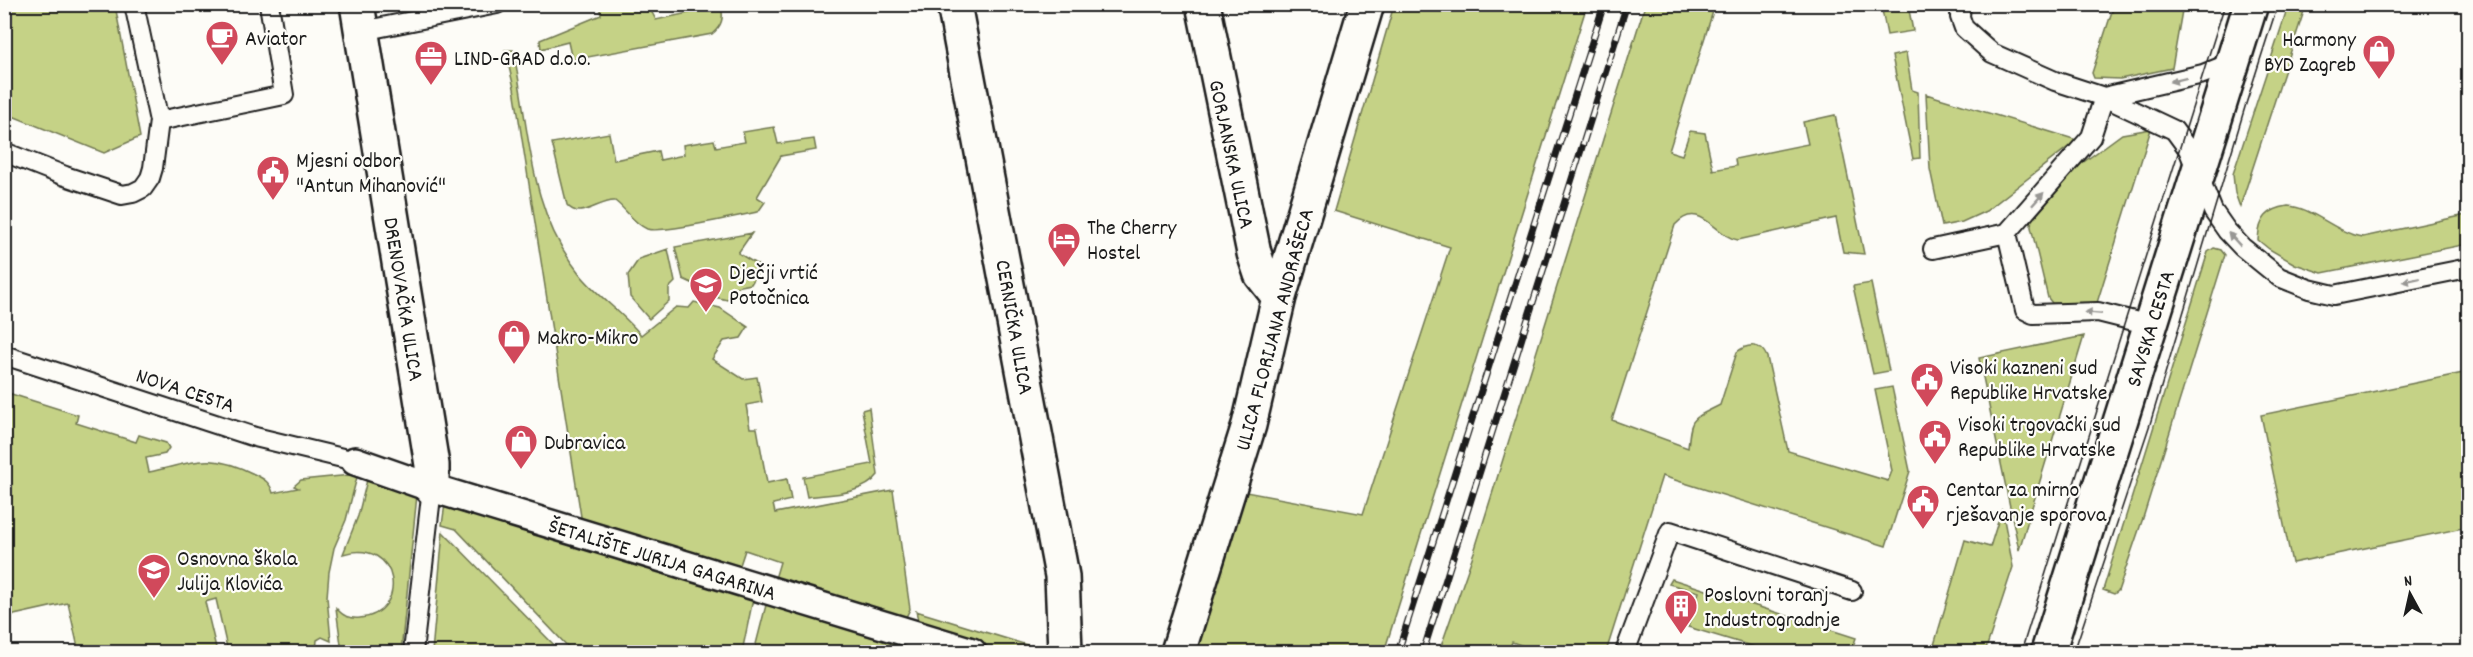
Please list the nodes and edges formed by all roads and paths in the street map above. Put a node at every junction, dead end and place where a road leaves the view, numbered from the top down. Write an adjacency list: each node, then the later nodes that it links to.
1 (134, 4): 12 (lane)
2 (269, 4): 12 (lane)
3 (497, 4): 9 (lane)
4 (954, 4): 24 (street, CERNIČKA ULICA)
5 (1203, 4): 18 (street, GORJANSKA ULICA)
6 (1367, 4): 18 (street, ULICA FLORIJANA ANDRAŠECA)
7 (1961, 4): 11 (lane)
8 (2251, 4): 10 (street, SAVSKA CESTA)
9 (360, 18): 22 (street, DRENOVAČKA ULICA)
10 (2233, 62): 11 (lane, one-way to 11); 14 (street, SAVSKA CESTA)
11 (2104, 97): 14 (lane); 15 (lane, one-way to 11)
12 (159, 121): 13 (lane)
13 (4, 152)
14 (2198, 176): 17 (lane, one-way to 14); 19 (street, SAVSKA CESTA)
15 (2007, 233): 16 (lane); 19 (lane, one-way to 15)
16 (1933, 249)
17 (2469, 268)
18 (1279, 297): 27 (street, ULICA FLORIJANA ANDRAŠECA)
19 (2150, 326): 29 (street, SAVSKA CESTA)
20 (4, 355): 21 (lane, NOVA CESTA)
21 (355, 461): 22 (street, ŠETALIŠTE JURIJA GAGARINA)
22 (432, 488): 25 (lane); 26 (street, ŠETALIŠTE JURIJA GAGARINA)
23 (1852, 591): 28 (lane)
24 (1065, 651)
25 (413, 652)
26 (972, 652)
27 (1178, 652)
28 (1624, 652)
29 (2048, 652)

